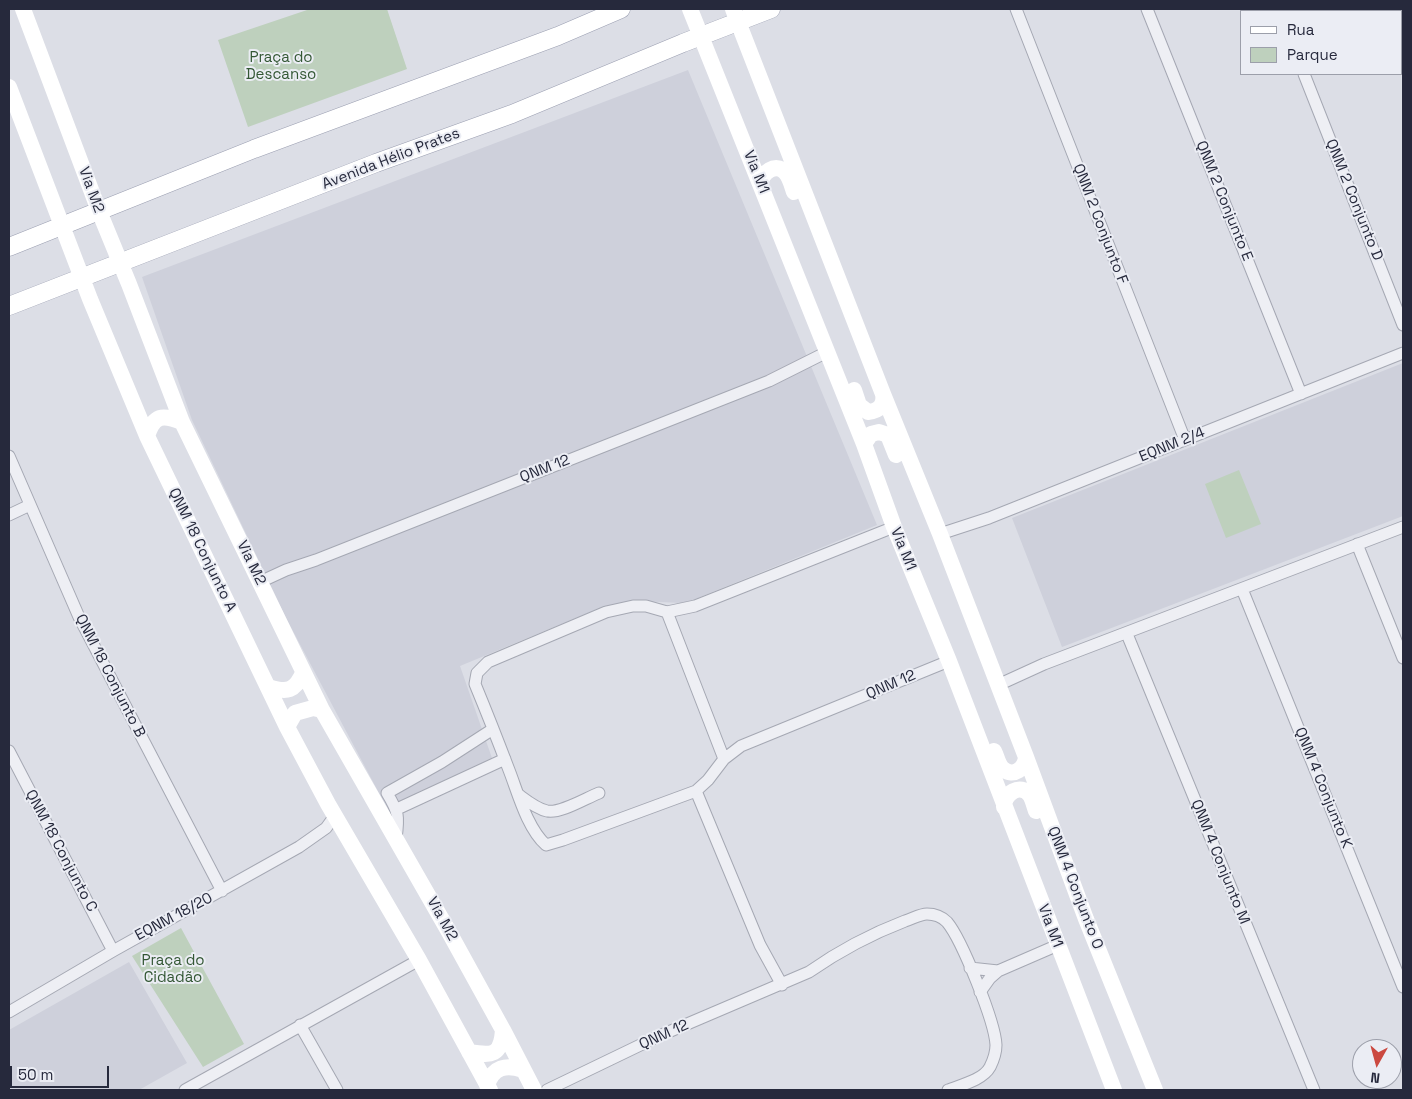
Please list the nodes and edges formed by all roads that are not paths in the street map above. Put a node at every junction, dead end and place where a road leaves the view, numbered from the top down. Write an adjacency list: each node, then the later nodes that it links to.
1 (23, 9): 12 (main road, Via M2)
2 (621, 9): 12 (main road)
3 (690, 9): 8 (main road, Via M1)
4 (771, 9): 7 (main road, Avenida Hélio Prates)
5 (1016, 9): 27 (street, QNM 2 Conjunto F)
6 (1148, 9): 24 (street, QNM 2 Conjunto E)
7 (735, 15): 8 (main road, Avenida Hélio Prates); 15 (main road)
8 (701, 35): 11 (main road, Via M1); 16 (main road, Avenida Hélio Prates)
9 (1304, 75): 20 (street, QNM 2 Conjunto D)
10 (9, 87): 13 (main road)
11 (760, 184): 15 (main road); 17 (main road, Via M1)
12 (99, 211): 13 (main road); 16 (main road, Via M2)
13 (62, 226): 14 (main road); 18 (main road)
14 (9, 247)
15 (827, 247): 23 (main road)
16 (120, 263): 18 (main road, Avenida Hélio Prates); 25 (main road, Via M2)
17 (797, 274): 21 (main road, Via M1); 23 (main road)
18 (82, 277): 19 (main road, Avenida Hélio Prates); 26 (main road, QNM 18 Conjunto A)
19 (9, 306)
20 (1403, 325)
21 (828, 352): 28 (main road, Via M1); 36 (street, QNM 12)
22 (1403, 353): 24 (street, EQNM 2/4)
23 (883, 394): 34 (main road)
24 (1302, 394): 27 (street, EQNM 2/4)
25 (182, 422): 26 (main road); 36 (main road, Via M2)
26 (147, 436): 46 (main road, QNM 18 Conjunto A)
27 (1185, 440): 34 (street, EQNM 2/4)
28 (864, 444): 32 (main road, Via M1); 37 (main road)
29 (9, 456): 30 (street, QNM 18 Conjunto B)
30 (30, 505): 31 (street); 61 (street, QNM 18 Conjunto B)
31 (9, 515)
32 (894, 527): 39 (street, QNM 12); 40 (main road, Via M1)
33 (1403, 527): 35 (street)
34 (940, 534): 37 (main road)
35 (1357, 544): 38 (street); 42 (street)
36 (260, 582): 44 (main road, Via M2)
37 (960, 589): 45 (main road)
38 (1242, 589): 41 (street); 69 (street, QNM 4 Conjunto K)
39 (667, 612): 49 (street, QNM 12); 52 (street)
40 (934, 623): 43 (main road, Via M1); 51 (main road)
41 (1126, 634): 45 (street); 84 (street, QNM 4 Conjunto M)
42 (1403, 658)
43 (949, 660): 52 (street, QNM 12); 57 (main road, Via M1)
44 (303, 673): 46 (main road); 47 (main road, Via M2)
45 (998, 685): 51 (main road, QNM 4 Conjunto O)
46 (269, 687): 48 (main road, QNM 18 Conjunto A)
47 (322, 710): 48 (main road); 60 (main road, Via M2)
48 (287, 727): 59 (main road, QNM 18 Conjunto A)
49 (493, 729): 53 (street, QNM 12); 58 (street)
50 (9, 751): 64 (street, QNM 18 Conjunto C)
51 (1026, 757): 62 (main road, QNM 4 Conjunto O)
52 (724, 758): 54 (street, QNM 12)
53 (505, 759): 56 (street, QNM 12); 58 (street)
54 (696, 791): 56 (street, QNM 12); 68 (street)
55 (599, 793): 56 (street)
56 (519, 795)
57 (1004, 806): 62 (main road); 63 (main road, Via M1)
58 (397, 809): 60 (street)
59 (334, 817): 61 (street, EQNM 18/20); 65 (main road)
60 (396, 839): 73 (main road, Via M2)
61 (222, 891): 64 (street, EQNM 18/20)
62 (1086, 919): 83 (main road, QNM 4 Conjunto O)
63 (1058, 945): 67 (street); 82 (main road, Via M1)
64 (112, 950): 71 (street, EQNM 18/20)
65 (419, 960): 72 (street); 74 (main road)
66 (970, 968): 67 (street); 68 (street, QNM 12); 70 (street, QNM 12)
67 (998, 971): 70 (street)
68 (782, 985): 80 (street, QNM 12)
69 (1403, 987)
70 (980, 992): 81 (street, QNM 12)
71 (9, 1012)
72 (300, 1025): 77 (street); 78 (street)
73 (503, 1030): 74 (main road); 75 (main road, Via M2)
74 (469, 1052): 76 (main road)
75 (523, 1070): 76 (main road); 79 (main road, Via M2)
76 (489, 1088)
77 (189, 1089)
78 (337, 1090)
79 (534, 1090)
80 (547, 1090)
81 (948, 1090)
82 (1114, 1090)
83 (1155, 1090)
84 (1314, 1090)

